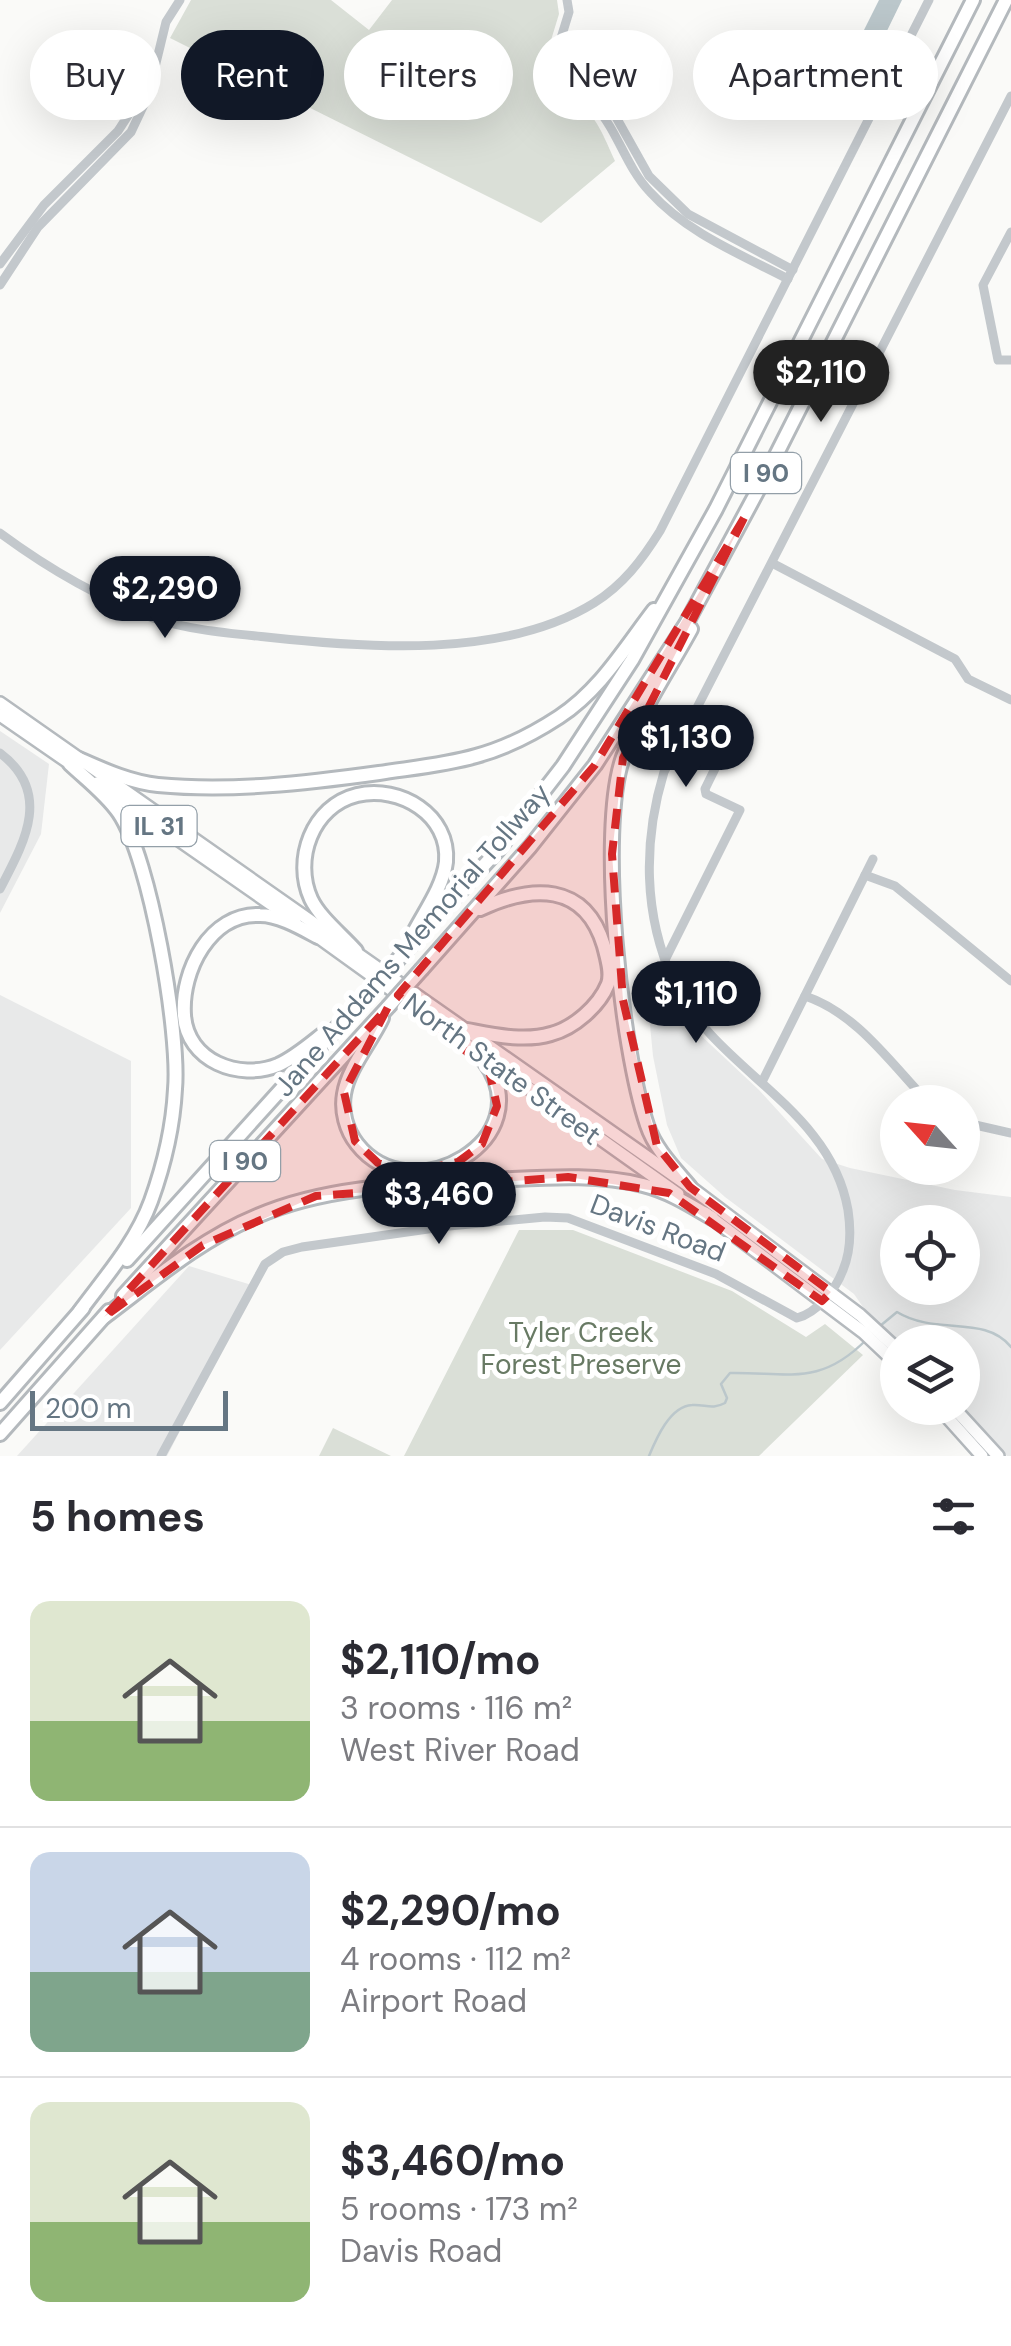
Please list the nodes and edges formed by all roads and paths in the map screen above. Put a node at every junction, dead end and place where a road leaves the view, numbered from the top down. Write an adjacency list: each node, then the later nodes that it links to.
1 (180, 0): 6 (street)
2 (567, 0): 13 (street)
3 (929, 0): 13 (street)
4 (974, 0): 19 (highway, Jane Addams Memorial Tollway / I 90)
5 (1006, 0): 16 (highway, Jane Addams Memorial Tollway / I 90)
6 (161, 39)
7 (1011, 96): 8 (street)
8 (1009, 109): 18 (street)
9 (125, 120): 12 (street)
10 (136, 120): 14 (street)
11 (1011, 232): 15 (street)
12 (0, 264)
13 (790, 275): 17 (street)
14 (0, 285)
15 (1011, 360)
16 (744, 518): 29 (highway, Jane Addams Memorial Tollway / I 90); 43 (highway)
17 (0, 533)
18 (772, 563): 20 (street); 33 (street)
19 (675, 585): 25 (highway); 32 (highway, Jane Addams Memorial Tollway / I 90)
20 (1011, 700)
21 (0, 704): 25 (main road, North State Street / IL 31)
22 (0, 715): 25 (main road, North State Street / IL 31)
23 (729, 740): 33 (street)
24 (0, 753): 28 (street)
25 (75, 761): 30 (main road, North State Street / IL 31); 31 (main road, North State Street / IL 31); 46 (highway)
26 (873, 859): 27 (street)
27 (866, 875): 34 (street); 35 (street)
28 (0, 890)
29 (473, 912): 36 (highway, Jane Addams Memorial Tollway / I 90, bridge); 38 (highway)
30 (318, 936): 37 (highway); 38 (main road, North State Street / IL 31)
31 (356, 951): 32 (highway); 38 (main road, North State Street / IL 31)
32 (401, 956): 37 (highway, Jane Addams Memorial Tollway / I 90, bridge)
33 (665, 960): 39 (street)
34 (1011, 981)
35 (805, 996): 39 (street); 40 (street)
36 (388, 1006): 38 (highway); 47 (highway, Jane Addams Memorial Tollway / I 90)
37 (345, 1018): 46 (highway, Jane Addams Memorial Tollway / I 90)
38 (461, 1033): 43 (main road, North State Street / IL 31); 44 (main road, North State Street / IL 31)
39 (762, 1082): 45 (street)
40 (912, 1085)
41 (980, 1126): 42 (street)
42 (1011, 1133)
43 (690, 1186): 45 (main road, North State Street / IL 31)
44 (712, 1218): 45 (main road, North State Street / IL 31); 47 (highway)
45 (826, 1296): 48 (main road, North State Street / IL 31); 55 (street, Davis Road)
46 (80, 1311): 51 (highway, Jane Addams Memorial Tollway / I 90)
47 (104, 1318): 54 (highway, Jane Addams Memorial Tollway / I 90)
48 (870, 1332): 49 (main road, North State Street / IL 31); 50 (main road, North State Street / IL 31)
49 (880, 1338)
50 (880, 1344)
51 (0, 1403)
52 (954, 1425): 56 (main road)
53 (970, 1425): 57 (main road)
54 (0, 1434)
55 (161, 1456)
56 (982, 1456)
57 (998, 1456)

